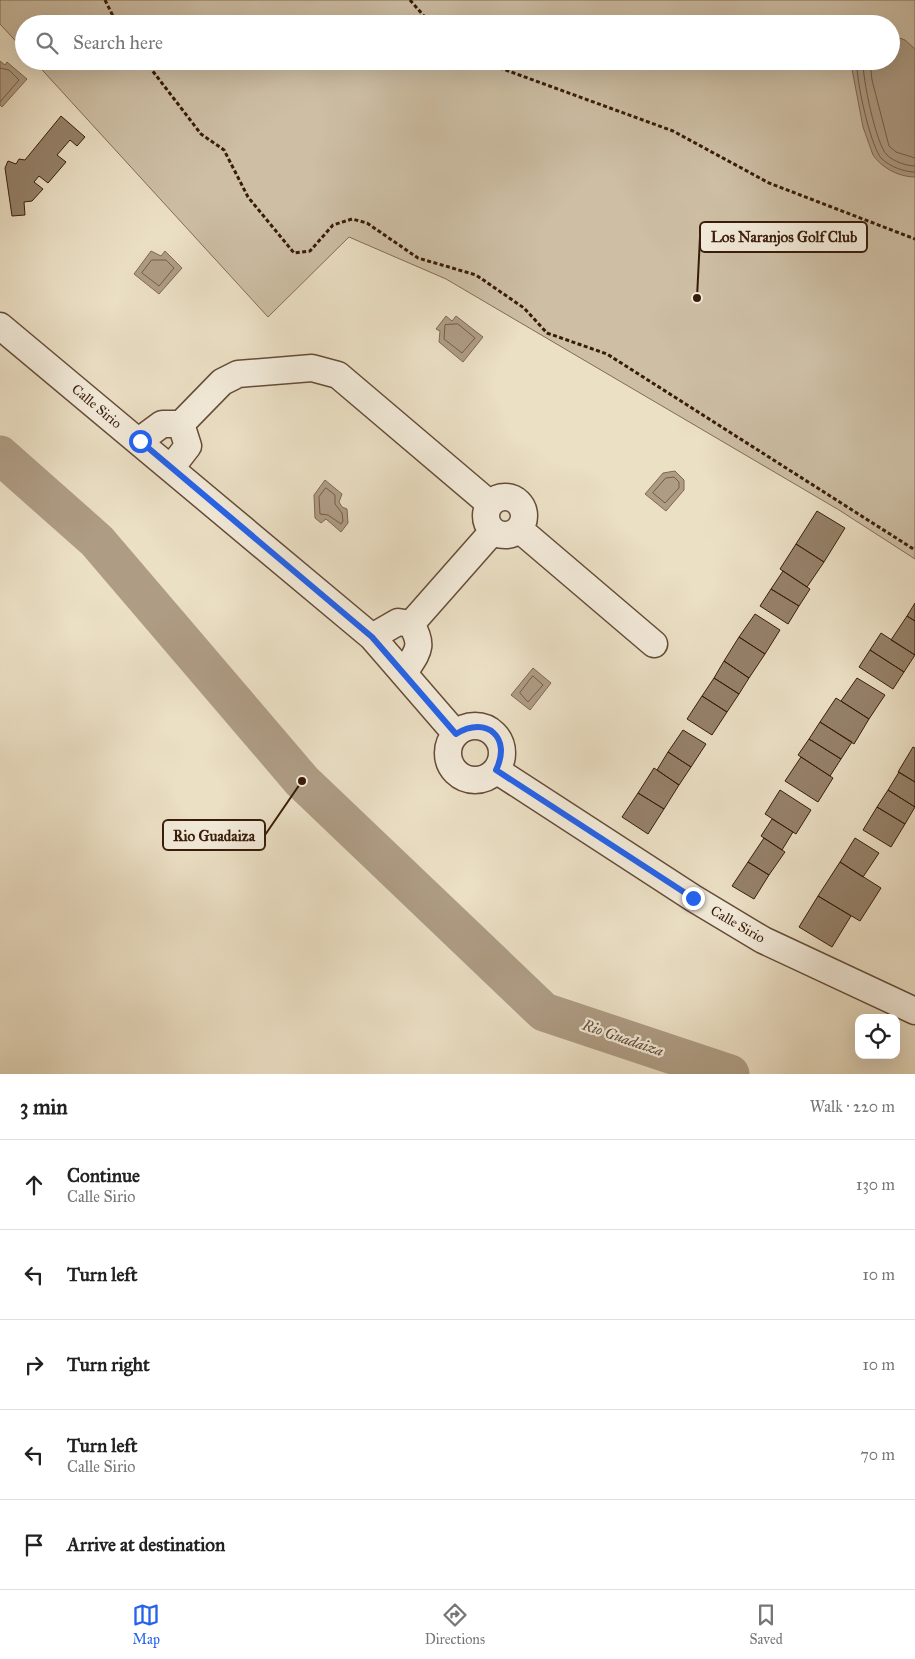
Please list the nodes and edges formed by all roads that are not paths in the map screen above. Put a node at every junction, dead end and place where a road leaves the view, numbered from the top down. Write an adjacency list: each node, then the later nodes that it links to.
1 (0, 326): 3 (street, Calle Sirio)
2 (181, 424): 3 (street); 4 (street); 5 (street)
3 (140, 441): 4 (street, Calle Sirio)
4 (171, 468): 9 (street, Calle Sirio)
5 (490, 504): 6 (street); 7 (street)
6 (519, 529): 7 (street); 10 (street)
7 (493, 531): 8 (street)
8 (411, 624): 9 (street); 11 (street)
9 (372, 637): 11 (street, Calle Sirio)
10 (654, 644)
11 (404, 673): 12 (street, Calle Sirio)
12 (456, 734): 13 (street); 13 (street)
13 (496, 770): 14 (street, Calle Sirio)
14 (915, 1011)

